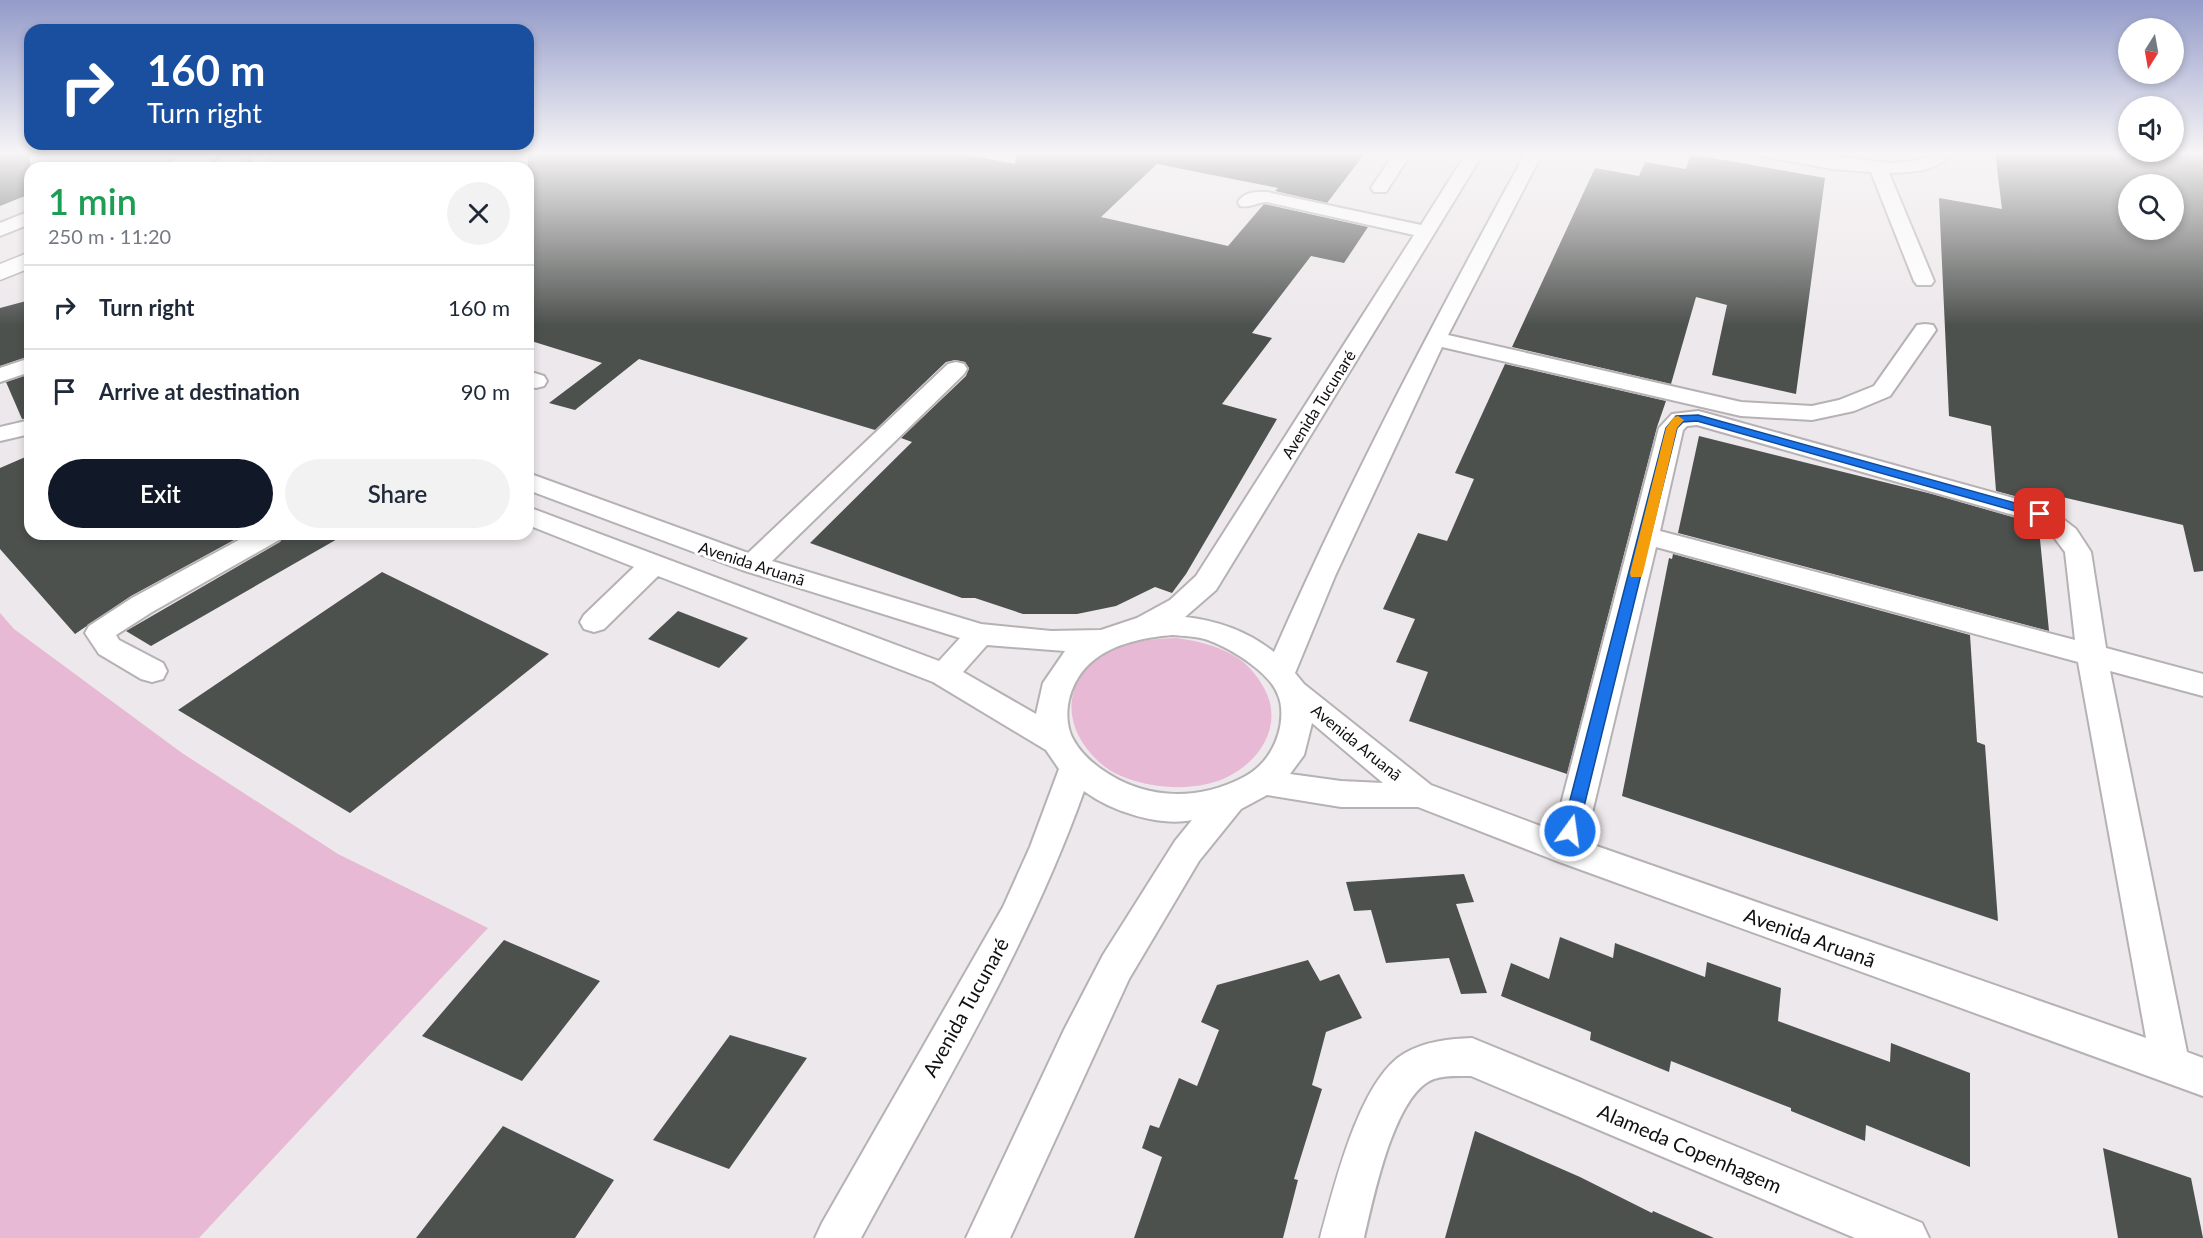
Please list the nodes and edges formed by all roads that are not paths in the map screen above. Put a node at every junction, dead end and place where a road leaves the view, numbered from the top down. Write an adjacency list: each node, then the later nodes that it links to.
1 (1325, 210): 7 (street)
2 (1440, 210): 7 (street, Avenida Tucunaré)
3 (1504, 210): 14 (street)
4 (1895, 210): 12 (street)
5 (24, 220): 6 (street)
6 (0, 230)
7 (1426, 232): 27 (street, Avenida Tucunaré)
8 (24, 241): 9 (main road)
9 (0, 251)
10 (24, 262): 11 (main road)
11 (0, 273)
12 (1924, 281)
13 (1925, 330): 14 (street)
14 (1436, 339): 33 (street)
15 (24, 367): 17 (street)
16 (956, 369): 24 (street)
17 (0, 375)
18 (24, 428): 19 (street)
19 (0, 434)
20 (534, 484): 24 (street, Avenida Aruanã)
21 (534, 517): 25 (street, Avenida Aruanã)
22 (1646, 536): 30 (street); 30 (street); 40 (street)
23 (259, 540): 31 (street)
24 (752, 564): 28 (street, Avenida Aruanã)
25 (653, 565): 26 (street); 32 (street, Avenida Aruanã)
26 (594, 622)
27 (1136, 628): 29 (street); 33 (street)
28 (980, 634): 29 (street, Avenida Aruanã); 32 (street)
29 (1103, 640): 35 (street)
30 (2092, 656): 34 (street); 41 (street)
31 (152, 671)
32 (944, 674): 35 (street, Avenida Aruanã)
33 (1286, 683): 37 (street); 38 (street, Avenida Aruanã)
34 (2203, 685)
35 (1057, 741): 36 (street)
36 (1076, 768): 39 (street); 43 (street, Avenida Tucunaré)
37 (1264, 782): 38 (street, Avenida Aruanã); 39 (street)
38 (1419, 794): 40 (street, Avenida Aruanã)
39 (1229, 800): 44 (street)
40 (1566, 850): 41 (street, Avenida Aruanã)
41 (2170, 1065): 42 (street, Avenida Aruanã)
42 (2203, 1077)
43 (837, 1238)
44 (988, 1238)
45 (1342, 1238): 46 (street, Alameda Copenhagem)
46 (1907, 1238)

